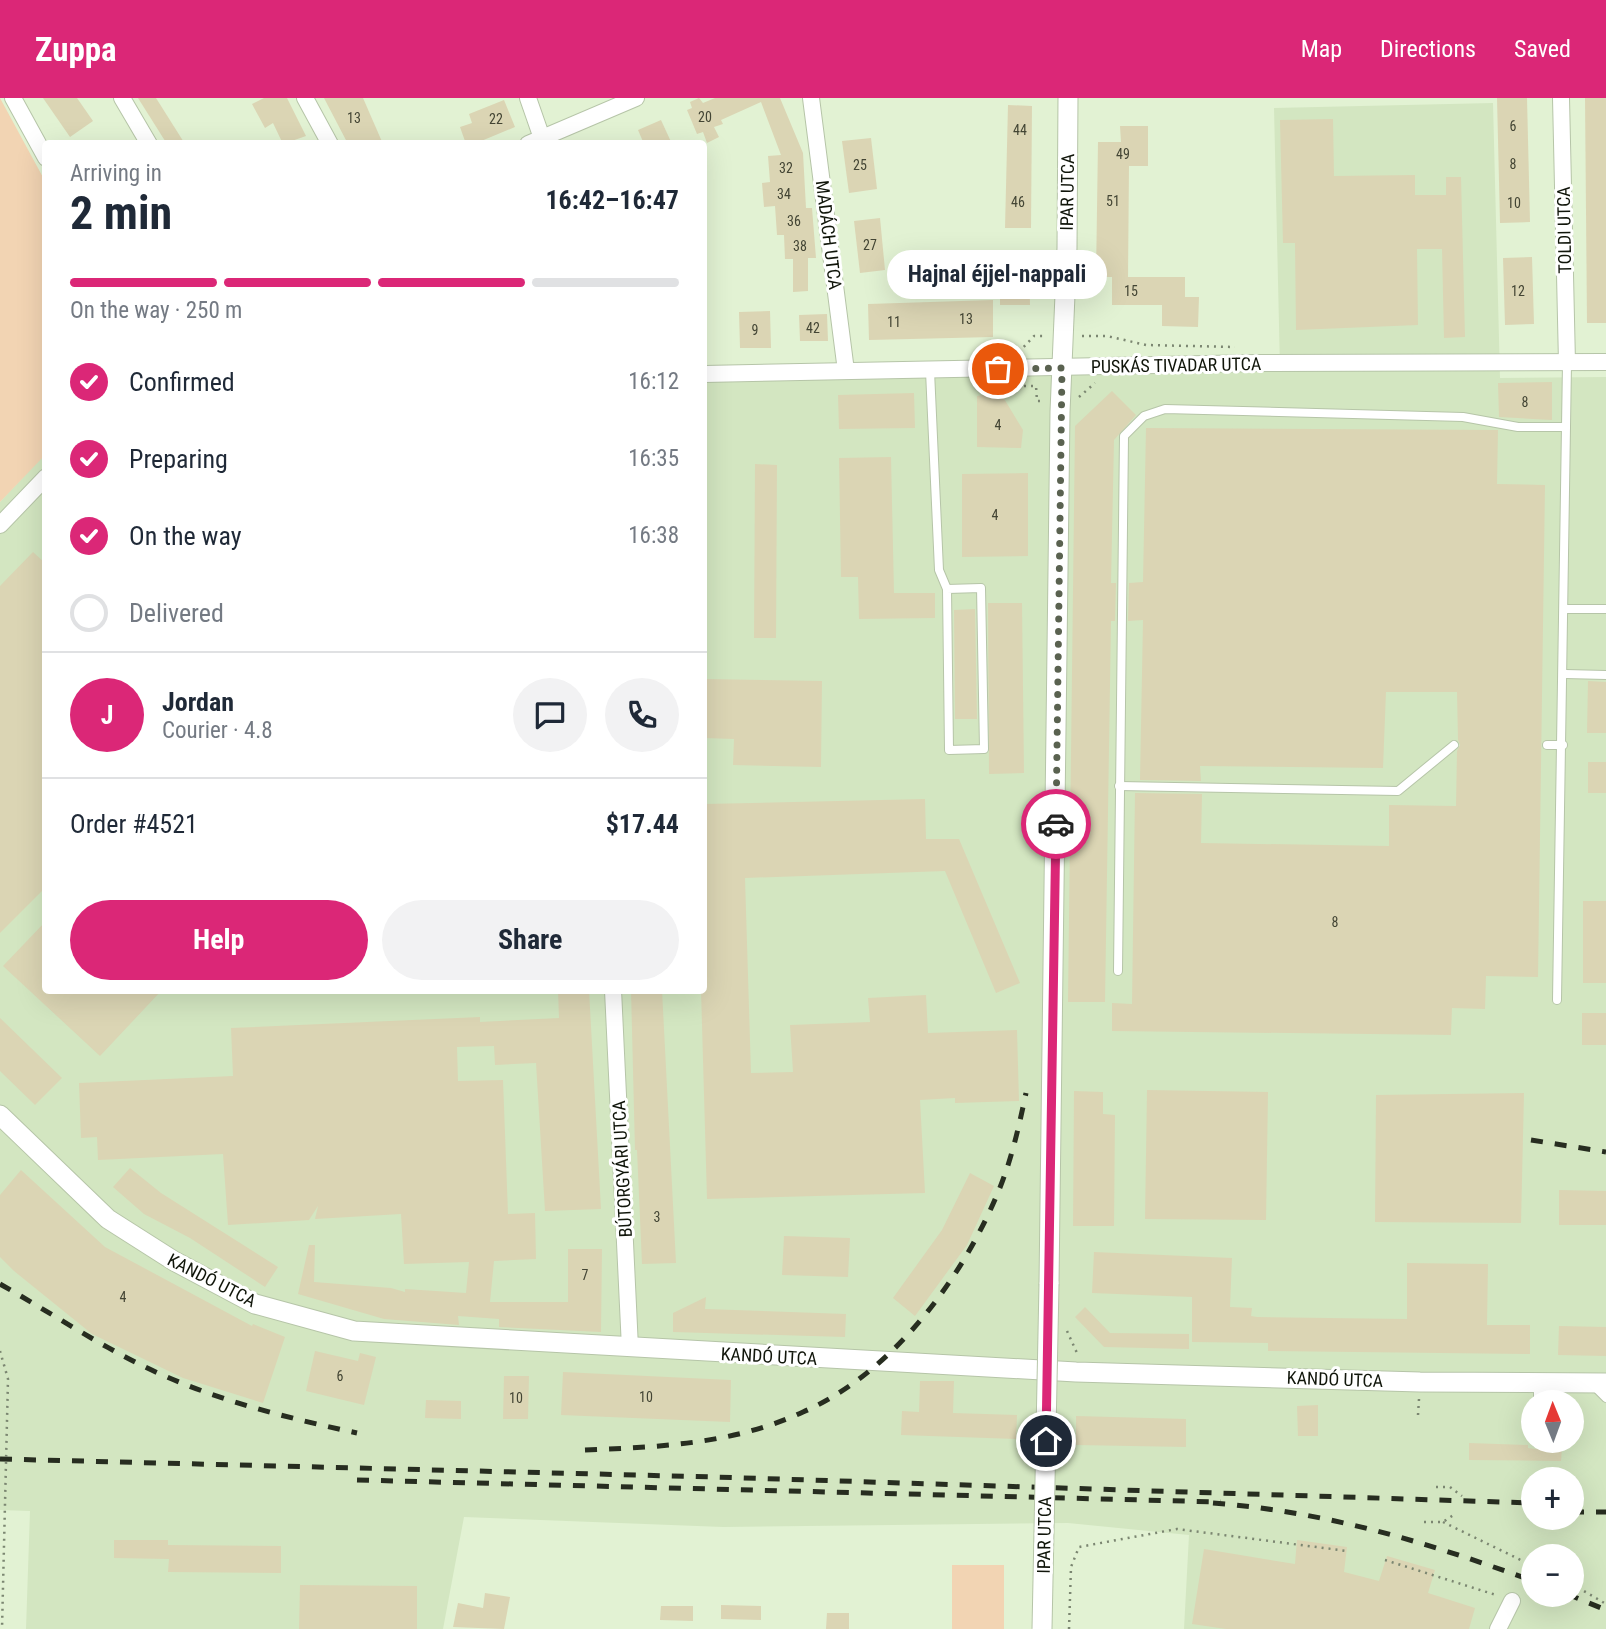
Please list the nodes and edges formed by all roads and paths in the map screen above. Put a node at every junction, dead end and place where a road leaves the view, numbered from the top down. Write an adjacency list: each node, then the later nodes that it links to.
1 (13, 98): 12 (street)
2 (122, 98): 9 (street)
3 (304, 98): 10 (street)
4 (528, 98): 11 (street)
5 (636, 98): 11 (street)
6 (811, 98): 20 (street, MADÁCH UTCA)
7 (1068, 98): 19 (street, IPAR UTCA)
8 (1562, 98): 18 (street, TOLDI UTCA)
9 (147, 140)
10 (328, 140)
11 (544, 140)
12 (42, 151)
13 (1040, 336): 16 (path)
14 (1107, 336): 15 (path)
15 (1146, 345)
16 (1018, 353)
17 (1606, 362): 18 (street, PUSKÁS TIVADAR UTCA)
18 (1567, 363): 19 (street, PUSKÁS TIVADAR UTCA); 25 (lane)
19 (1062, 368): 21 (street, PUSKÁS TIVADAR UTCA); 60 (street, IPAR UTCA, bridge)
20 (846, 371): 21 (street, PUSKÁS TIVADAR UTCA); 22 (street, PUSKÁS TIVADAR UTCA)
21 (930, 371): 28 (lane)
22 (707, 374)
23 (1096, 383): 24 (path)
24 (1071, 401)
25 (1566, 427): 29 (lane); 36 (lane)
26 (42, 481): 27 (street)
27 (0, 525)
28 (947, 589): 28 (lane)
29 (1565, 608): 30 (lane); 31 (lane)
30 (1606, 609)
31 (1565, 674): 32 (lane); 35 (lane)
32 (1606, 675)
33 (1454, 745): 36 (lane)
34 (1547, 745): 35 (lane)
35 (1563, 745): 39 (lane)
36 (1119, 786): 37 (lane)
37 (1118, 971)
38 (613, 994): 42 (street, BÚTORGYÁRI UTCA)
39 (1557, 1000)
40 (0, 1115): 42 (street, KANDÓ UTCA)
41 (1062, 1324): 44 (path)
42 (630, 1348): 47 (street, KANDÓ UTCA)
43 (0, 1351): 59 (path, bridge)
44 (1077, 1356)
45 (1601, 1388): 46 (street, KANDÓ UTCA)
46 (1576, 1390)
47 (1521, 1392)
48 (1436, 1486): 49 (path)
49 (1462, 1496)
50 (1455, 1514): 52 (path)
51 (1424, 1522): 52 (path)
52 (1443, 1522): 55 (path)
53 (1347, 1551): 61 (path)
54 (1385, 1560): 57 (path)
55 (1521, 1560)
56 (1584, 1591): 58 (path)
57 (1512, 1601): 62 (street)
58 (1606, 1604)
59 (2, 1629)
60 (1042, 1629)
61 (1069, 1629)
62 (1498, 1629)

